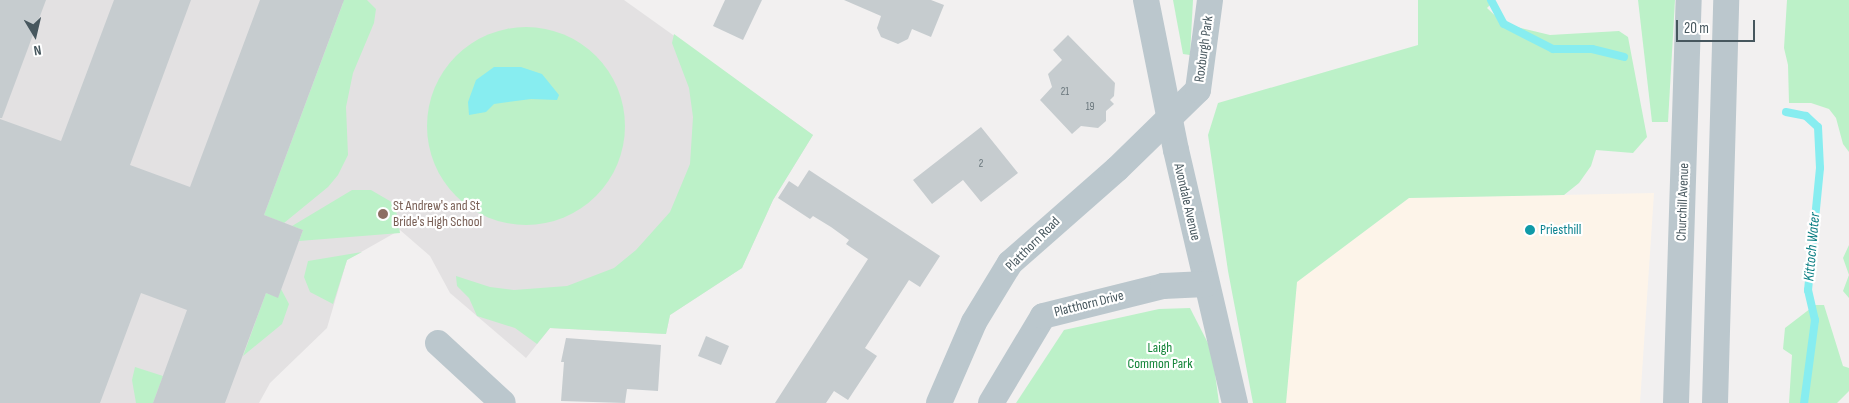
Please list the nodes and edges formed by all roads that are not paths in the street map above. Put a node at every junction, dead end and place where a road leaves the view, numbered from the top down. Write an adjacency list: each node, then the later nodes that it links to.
1 (1146, 0): 5 (street, Avondale Avenue)
2 (1210, 0): 5 (street, Roxburgh Park)
3 (1689, 0): 12 (street, Churchill Avenue)
4 (1726, 0): 13 (street)
5 (1170, 116): 6 (street, Avondale Avenue); 9 (street, Platthorn Road)
6 (1206, 284): 10 (street, Platthorn Drive); 11 (street, Avondale Avenue)
7 (438, 343): 8 (street)
8 (503, 403)
9 (939, 403)
10 (991, 403)
11 (1235, 403)
12 (1676, 403)
13 (1715, 403)

